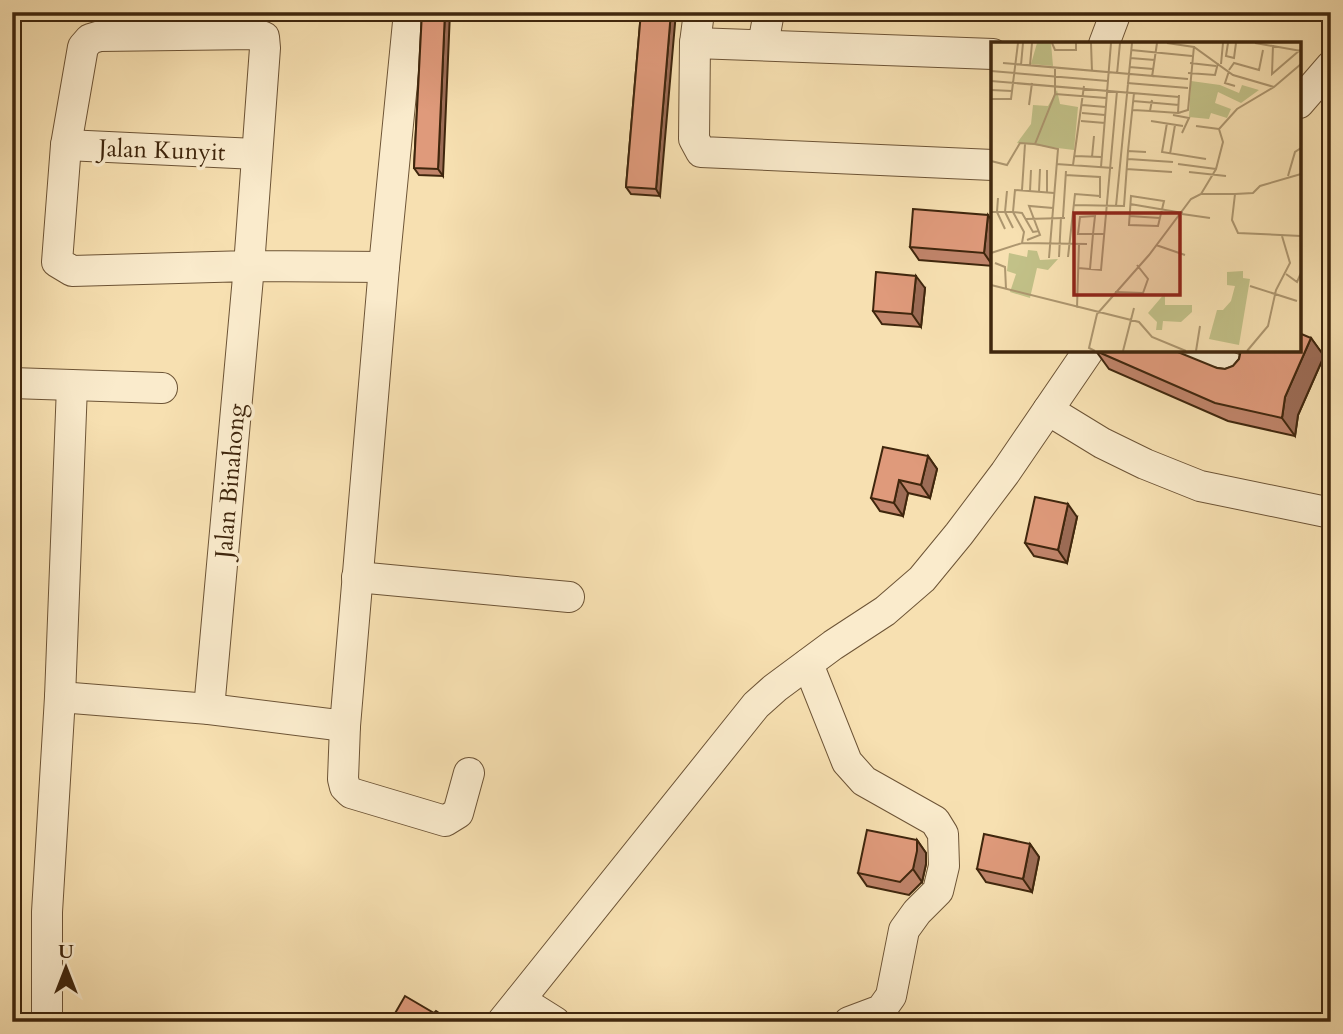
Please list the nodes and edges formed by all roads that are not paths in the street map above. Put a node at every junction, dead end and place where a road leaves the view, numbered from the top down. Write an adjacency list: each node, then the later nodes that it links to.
1 (409, 12): 15 (street)
2 (699, 12): 6 (street)
3 (769, 12): 7 (street)
4 (1116, 12): 5 (street)
5 (1105, 42)
6 (695, 43): 7 (street); 13 (street)
7 (763, 45): 8 (street)
8 (991, 54)
9 (1331, 66): 10 (street)
10 (1301, 101)
11 (66, 145): 12 (street, Jalan Kunyit); 12 (street, Jalan Binahong); 14 (street)
12 (257, 154): 14 (street, Jalan Binahong)
13 (991, 165)
14 (249, 266): 15 (street); 28 (street, Jalan Binahong)
15 (384, 267): 24 (street)
16 (1088, 352): 22 (street)
17 (1192, 352): 18 (street)
18 (1236, 370)
19 (12, 383): 20 (street)
20 (72, 386): 21 (street); 27 (street)
21 (162, 388)
22 (1048, 410): 23 (street); 26 (street)
23 (1331, 513)
24 (357, 577): 25 (street); 29 (street)
25 (569, 597)
26 (808, 664): 31 (street); 34 (street)
27 (60, 697): 28 (street); 32 (street)
28 (210, 702): 29 (street)
29 (345, 726): 30 (street)
30 (469, 773)
31 (511, 1011): 33 (street)
32 (47, 1022)
33 (555, 1022)
34 (849, 1022)

